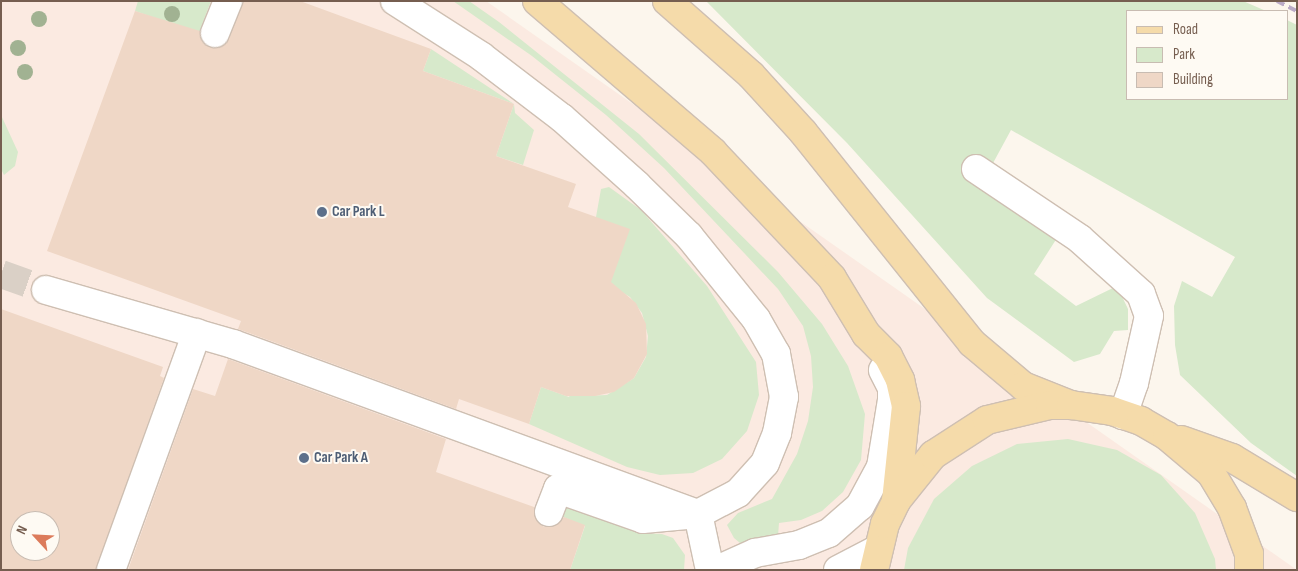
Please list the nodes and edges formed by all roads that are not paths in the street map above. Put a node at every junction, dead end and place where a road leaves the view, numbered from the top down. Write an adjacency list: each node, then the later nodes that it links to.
1 (228, 1): 5 (lane)
2 (395, 1): 16 (lane)
3 (537, 1): 9 (main road)
4 (667, 1): 10 (main road)
5 (215, 33)
6 (976, 170): 11 (lane)
7 (46, 290): 8 (lane)
8 (197, 333): 16 (lane); 18 (lane)
9 (866, 334): 14 (main road); 20 (lane)
10 (1071, 404): 11 (main road); 14 (main road)
11 (1123, 415): 12 (main road)
12 (1167, 436): 13 (main road); 22 (main road)
13 (1297, 497)
14 (896, 501): 17 (main road)
15 (549, 512): 16 (lane)
16 (698, 514): 19 (lane)
17 (876, 560): 21 (lane)
18 (110, 570)
19 (710, 570)
20 (716, 570)
21 (838, 570)
22 (1249, 570)

